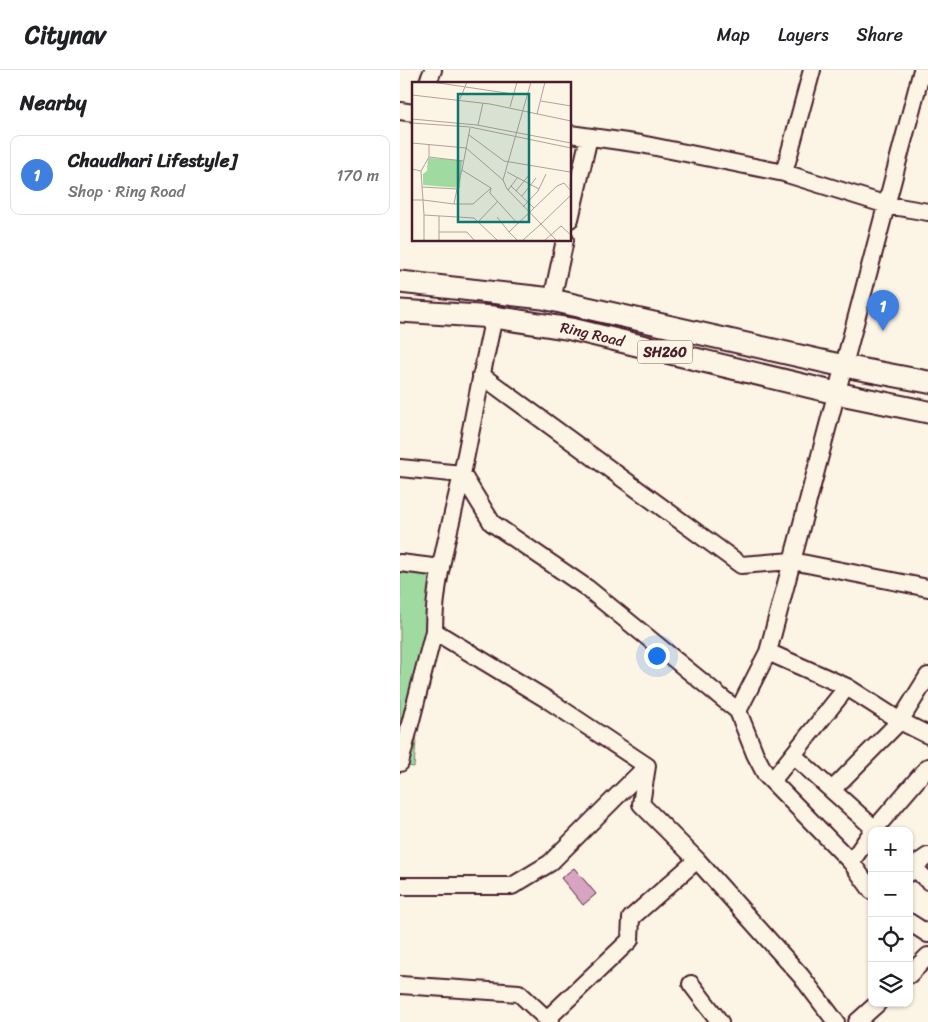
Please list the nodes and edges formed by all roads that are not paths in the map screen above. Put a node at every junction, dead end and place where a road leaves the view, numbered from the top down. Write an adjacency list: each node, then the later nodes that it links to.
1 (433, 70): 4 (street)
2 (812, 70): 7 (street)
3 (922, 70): 8 (street)
4 (428, 82)
5 (571, 134): 6 (street)
6 (589, 137): 7 (street); 10 (street)
7 (784, 173): 8 (street)
8 (887, 205): 9 (street); 18 (street)
9 (928, 212)
10 (571, 216)
11 (565, 241): 14 (street)
12 (400, 282): 13 (main road, Ring Road / SH260)
13 (530, 297): 14 (main road, Ring Road / SH260); 17 (street)
14 (552, 300): 18 (main road, Ring Road / SH260)
15 (400, 311): 16 (main road, Ring Road / SH260)
16 (494, 317): 17 (main road, Ring Road / SH260); 19 (street)
17 (524, 322): 21 (main road, Ring Road / SH260)
18 (844, 366): 20 (main road, Ring Road / SH260); 21 (street)
19 (481, 375): 24 (street); 25 (street)
20 (928, 382)
21 (836, 393): 22 (main road, Ring Road / SH260); 25 (street)
22 (928, 412)
23 (400, 468): 24 (street)
24 (462, 474): 27 (street); 33 (street)
25 (792, 560): 28 (street); 30 (street)
26 (400, 563): 27 (street)
27 (441, 568): 29 (street)
28 (928, 588)
29 (434, 631): 37 (street); 38 (street)
30 (768, 652): 32 (street); 33 (street)
31 (928, 676): 34 (street)
32 (847, 687): 34 (street); 36 (street)
33 (738, 711): 40 (street)
34 (900, 720): 35 (street); 41 (street)
35 (928, 735)
36 (793, 755): 40 (street); 41 (street)
37 (400, 763)
38 (647, 766): 46 (street); 52 (street)
39 (928, 767): 43 (street)
40 (772, 781): 47 (street)
41 (832, 790): 42 (street)
42 (871, 827)
43 (877, 827)
44 (868, 838): 47 (street)
45 (928, 856): 48 (street)
46 (697, 860): 60 (street); 62 (street)
47 (851, 862): 51 (street)
48 (913, 867)
49 (913, 870): 50 (street)
50 (928, 881)
51 (868, 885)
52 (400, 886)
53 (913, 925): 54 (street)
54 (928, 934)
55 (928, 956): 56 (street)
56 (913, 971)
57 (690, 984): 61 (street)
58 (400, 985): 60 (street)
59 (874, 1007): 63 (street)
60 (549, 1020)
61 (720, 1022)
62 (836, 1022)
63 (857, 1022)

